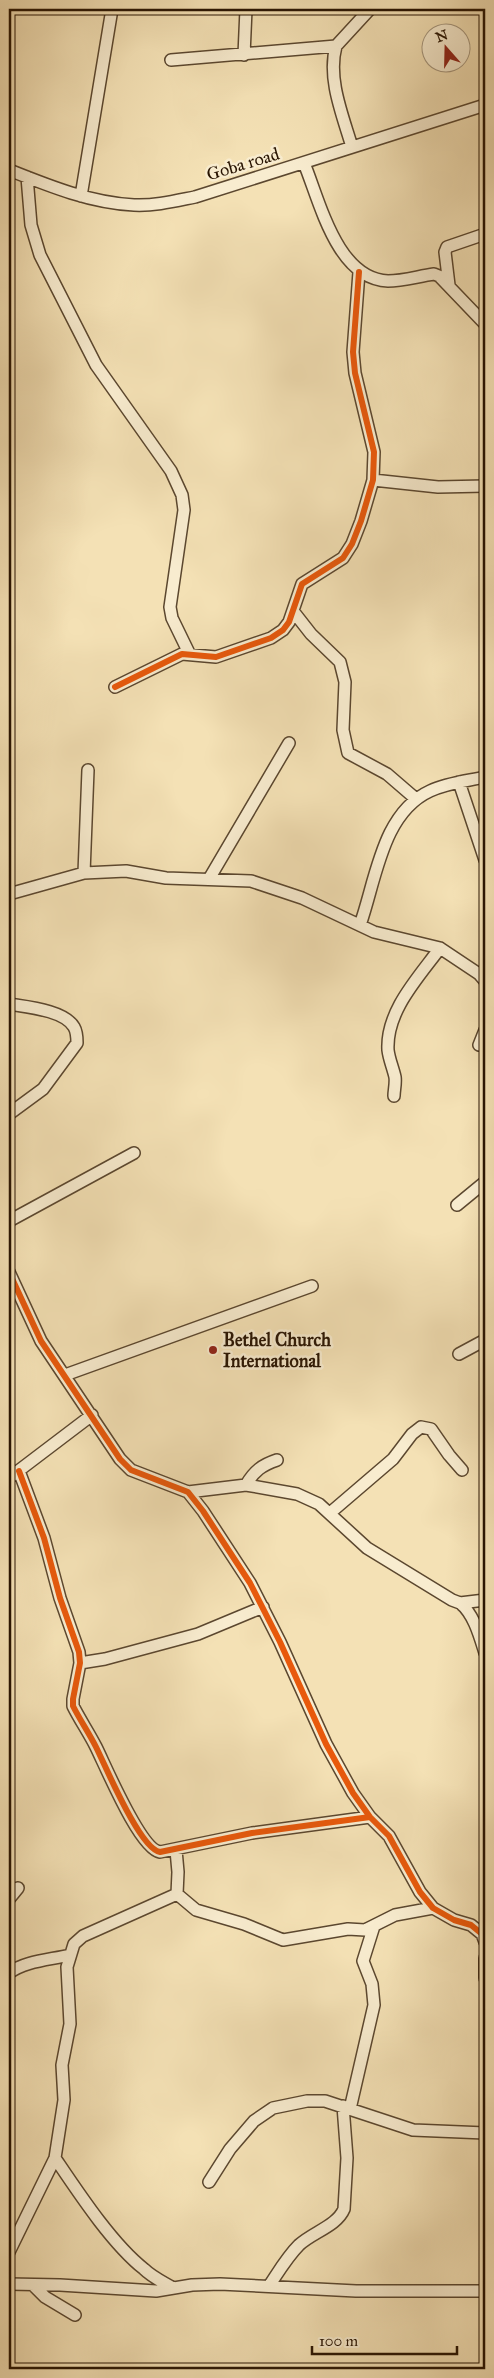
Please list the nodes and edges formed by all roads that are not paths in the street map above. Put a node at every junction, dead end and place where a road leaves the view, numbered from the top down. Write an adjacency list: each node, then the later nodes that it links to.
1 (112, 9): 12 (street)
2 (246, 9): 5 (street)
3 (370, 9): 4 (street)
4 (336, 46): 5 (street); 8 (street)
5 (244, 55): 6 (street)
6 (171, 60)
7 (485, 105): 8 (street, Goba road)
8 (352, 148): 9 (street, Goba road)
9 (304, 163): 12 (street, Goba road); 14 (street)
10 (9, 170): 11 (street, Goba road)
11 (27, 177): 12 (street, Goba road); 20 (street)
12 (81, 196)
13 (485, 234): 15 (street)
14 (359, 272): 15 (street); 17 (street)
15 (449, 285): 16 (street)
16 (485, 324)
17 (373, 480): 18 (street); 19 (street)
18 (485, 486)
19 (293, 611): 20 (street); 26 (street)
20 (189, 653): 21 (street)
21 (115, 687)
22 (289, 743): 29 (street)
23 (88, 770): 28 (street)
24 (485, 777): 25 (street)
25 (459, 782): 26 (street); 27 (street)
26 (416, 799): 31 (street)
27 (485, 860)
28 (84, 873): 29 (street); 30 (street)
29 (209, 879): 31 (street)
30 (9, 894)
31 (360, 925): 32 (street)
32 (440, 948): 33 (street); 37 (street)
33 (483, 975)
34 (9, 1004): 38 (street)
35 (485, 1030): 36 (street)
36 (479, 1045)
37 (394, 1096)
38 (9, 1114)
39 (134, 1153): 42 (street)
40 (485, 1182): 41 (street)
41 (457, 1205)
42 (9, 1221)
43 (9, 1272): 47 (street)
44 (312, 1286): 47 (street)
45 (485, 1340): 46 (street)
46 (459, 1354)
47 (65, 1375): 48 (street)
48 (92, 1415): 51 (street); 54 (street)
49 (277, 1460): 53 (street)
50 (462, 1470): 55 (street)
51 (19, 1471): 52 (street); 60 (street)
52 (9, 1478)
53 (246, 1485): 54 (street); 55 (street)
54 (188, 1492): 58 (street)
55 (330, 1513): 57 (street)
56 (485, 1600): 57 (street)
57 (460, 1603): 59 (street)
58 (263, 1607): 60 (street); 61 (street)
59 (485, 1654)
60 (80, 1663): 62 (street)
61 (370, 1817): 62 (street); 66 (street)
62 (176, 1850): 64 (street)
63 (18, 1888): 65 (street)
64 (177, 1894): 67 (street); 69 (street)
65 (9, 1899)
66 (433, 1908): 67 (street); 68 (street)
67 (374, 1926): 73 (street)
68 (484, 1934)
69 (70, 1955): 71 (street); 75 (street)
70 (485, 1958): 72 (street)
71 (9, 1973)
72 (485, 1978)
73 (347, 2108): 74 (street); 76 (street); 81 (street)
74 (485, 2133)
75 (55, 2158): 77 (street); 82 (street)
76 (209, 2182)
77 (13, 2230): 78 (street)
78 (9, 2252)
79 (9, 2284): 80 (street)
80 (33, 2284): 82 (street); 84 (street)
81 (269, 2286): 82 (street); 83 (street)
82 (173, 2288)
83 (485, 2291)
84 (75, 2315)

